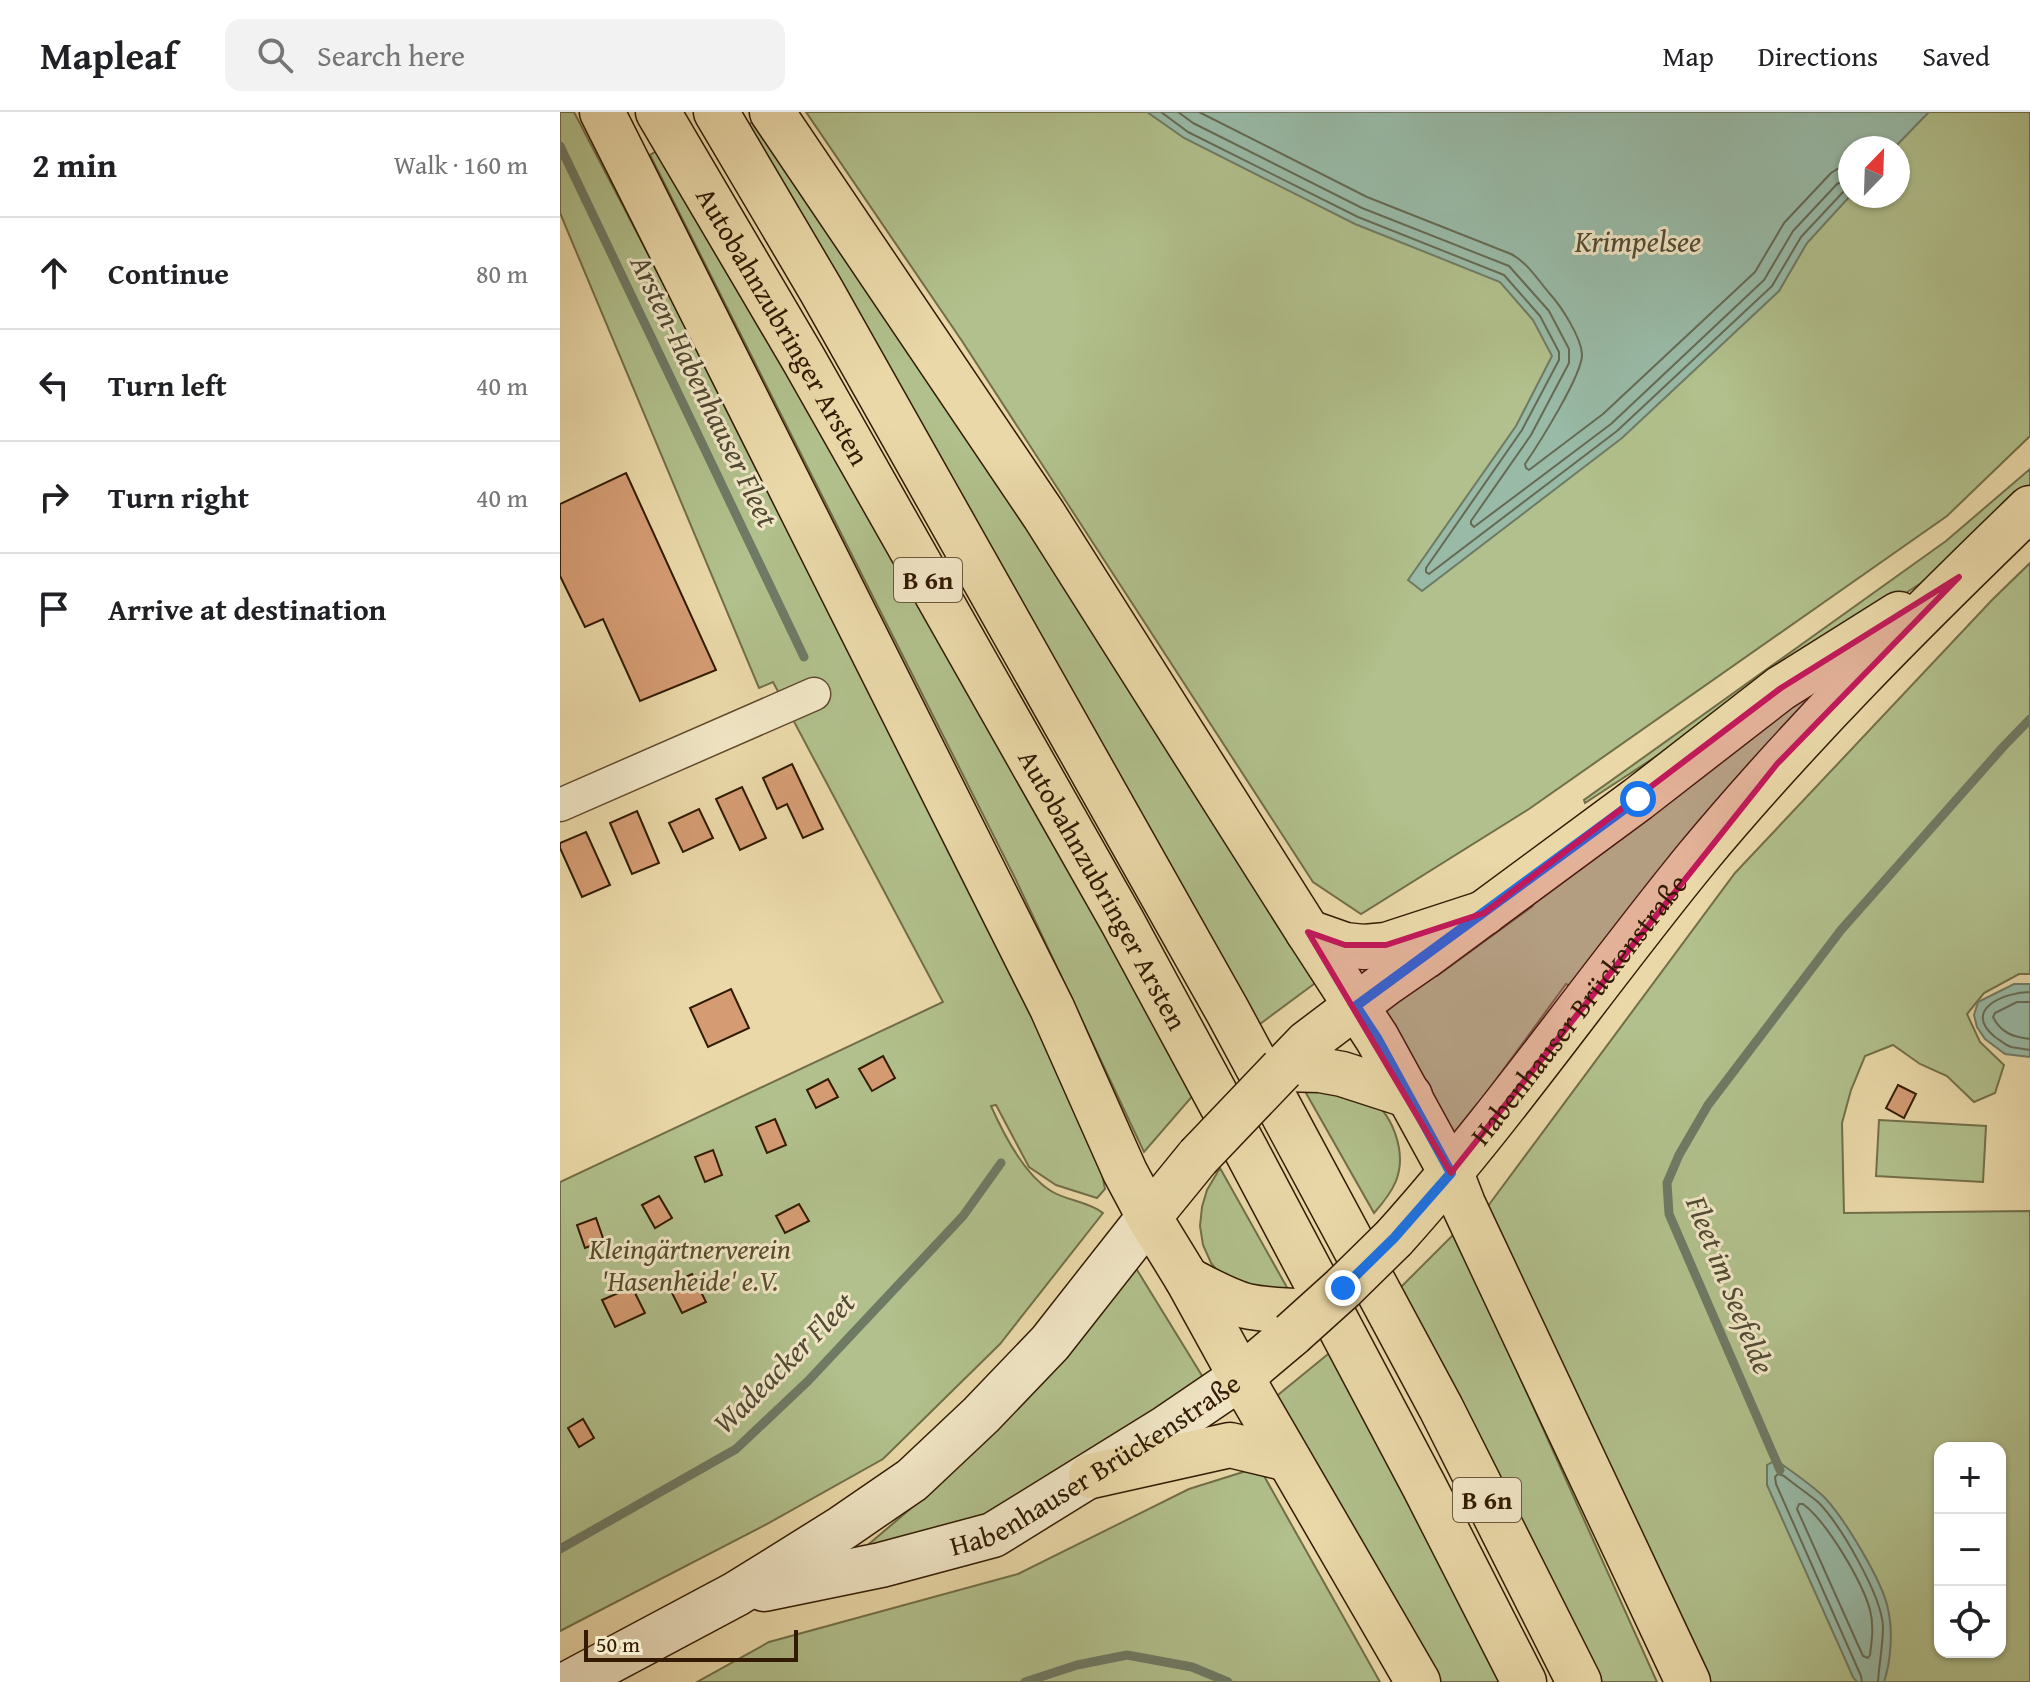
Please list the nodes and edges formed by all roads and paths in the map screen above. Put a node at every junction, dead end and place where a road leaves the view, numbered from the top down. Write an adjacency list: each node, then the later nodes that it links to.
1 (602, 112): 15 (main road)
2 (658, 112): 24 (main road, Autobahnzubringer Arsten / B 6n)
3 (716, 112): 25 (main road, Autobahnzubringer Arsten / B 6n)
4 (772, 112): 9 (main road)
5 (2030, 508): 6 (main road, Habenhauser Brückenstraße)
6 (1959, 577): 10 (main road, Habenhauser Brückenstraße); 14 (main road, Habenhauser Brückenstraße)
7 (814, 694): 8 (street)
8 (560, 805)
9 (1308, 932): 10 (main road, Habenhauser Brückenstraße); 11 (main road)
10 (1417, 947): 11 (main road, Habenhauser Brückenstraße)
11 (1356, 1006): 12 (main road, Habenhauser Brückenstraße); 13 (main road)
12 (1303, 1061): 13 (main road); 15 (main road, Habenhauser Brückenstraße, bridge)
13 (1410, 1096): 14 (main road)
14 (1451, 1173): 17 (main road, Habenhauser Brückenstraße, bridge); 26 (main road)
15 (1149, 1217): 16 (main road); 21 (main road, Habenhauser Brückenstraße)
16 (1187, 1279): 17 (main road); 18 (main road)
17 (1296, 1319): 18 (main road, Habenhauser Brückenstraße)
18 (1241, 1377): 19 (main road); 20 (main road, Habenhauser Brückenstraße)
19 (1288, 1459): 20 (main road); 23 (main road)
20 (1091, 1476): 21 (main road, Habenhauser Brückenstraße)
21 (736, 1594): 22 (main road, Habenhauser Brückenstraße)
22 (571, 1682)
23 (1418, 1682)
24 (1524, 1682)
25 (1579, 1682)
26 (1688, 1682)

